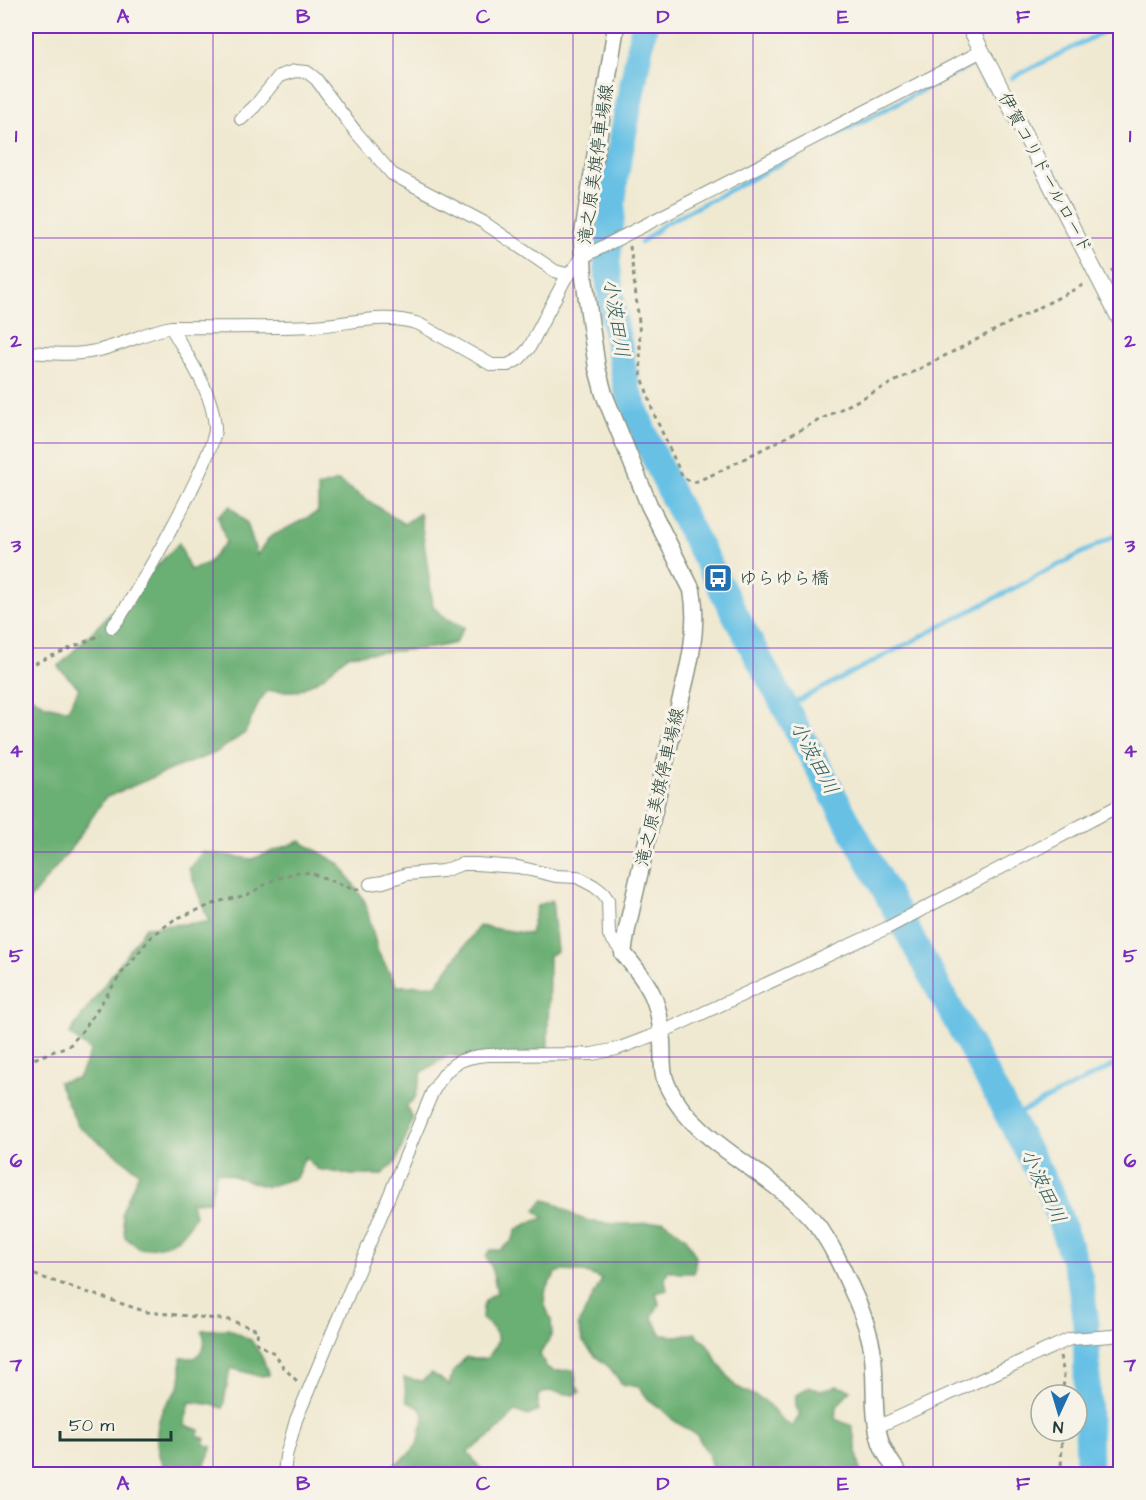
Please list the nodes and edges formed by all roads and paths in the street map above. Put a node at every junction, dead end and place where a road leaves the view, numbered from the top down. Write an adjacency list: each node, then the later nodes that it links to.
1 (616, 26): 6 (main road, 滝之原美旗停車場線)
2 (969, 26): 3 (street, 伊賀コリドールロード)
3 (982, 51): 5 (street); 8 (street, 伊賀コリドールロード)
4 (241, 119): 7 (street)
5 (624, 235): 6 (street); 8 (path)
6 (583, 257): 7 (street); 16 (main road, 滝之原美旗停車場線)
7 (569, 275): 10 (street)
8 (1099, 277): 9 (street, 伊賀コリドールロード)
9 (1120, 320)
10 (171, 327): 11 (street); 12 (street)
11 (26, 352)
12 (112, 627): 13 (path)
13 (26, 667)
14 (1120, 806): 17 (street)
15 (370, 884): 16 (street); 18 (path)
16 (623, 953): 17 (main road)
17 (662, 1032): 24 (street); 25 (main road)
18 (26, 1062)
19 (26, 1272): 24 (path)
20 (1116, 1335): 21 (street)
21 (1058, 1345): 23 (path); 25 (street)
22 (1120, 1365): 30 (path)
23 (1064, 1383)
24 (308, 1393): 27 (street)
25 (878, 1428): 28 (main road)
26 (1062, 1443): 29 (path)
27 (284, 1474)
28 (899, 1474)
29 (1061, 1474)
30 (1118, 1474)

